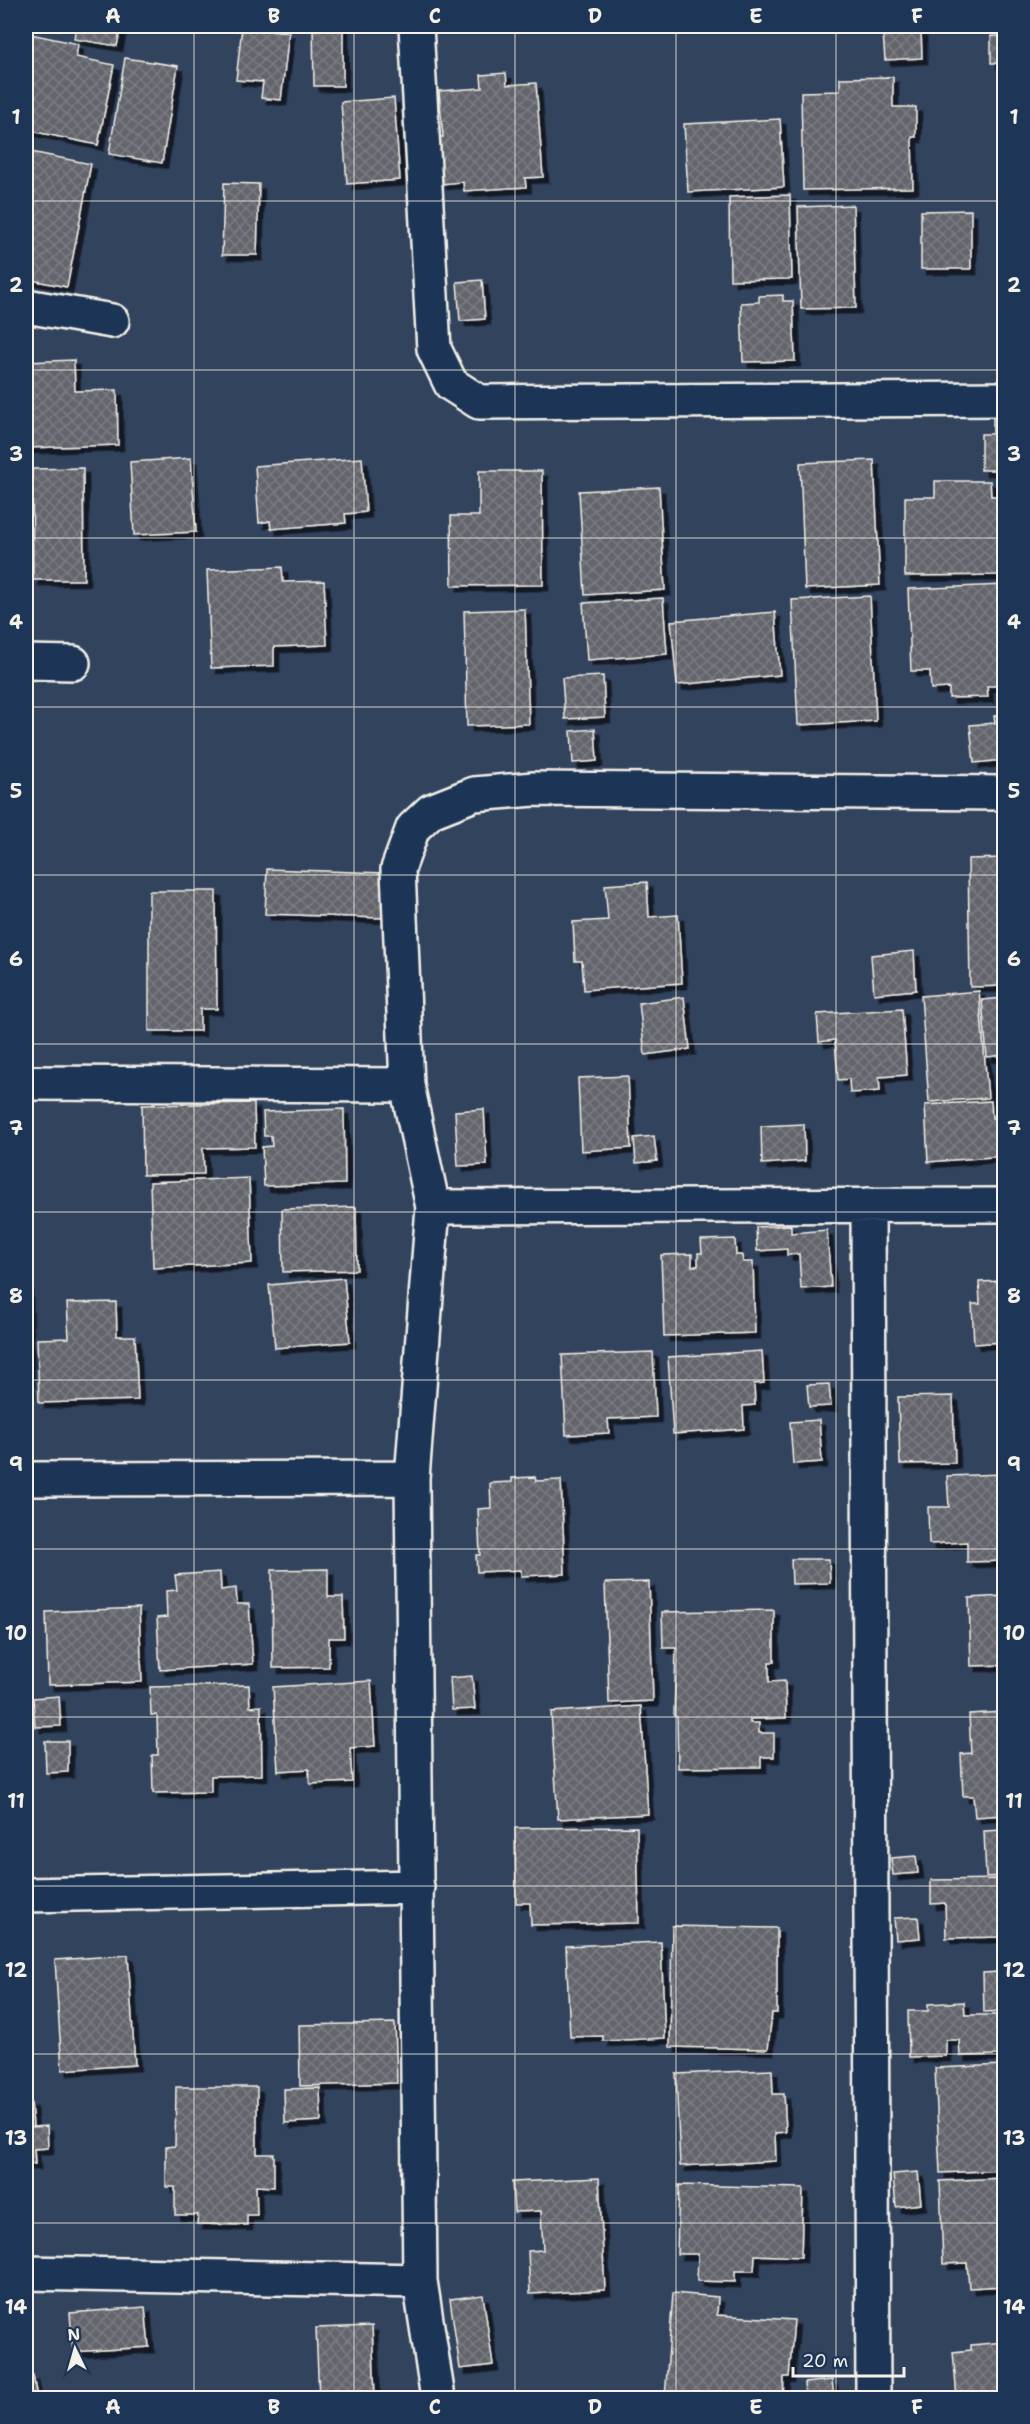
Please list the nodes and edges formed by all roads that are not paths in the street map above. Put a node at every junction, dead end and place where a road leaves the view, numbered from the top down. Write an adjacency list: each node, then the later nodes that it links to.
1 (416, 26): 4 (street)
2 (26, 306): 3 (street)
3 (112, 321)
4 (1005, 399)
5 (26, 662): 6 (street)
6 (73, 663)
7 (1005, 793): 9 (street)
8 (26, 1083): 9 (street)
9 (407, 1084): 12 (street)
10 (868, 1205): 11 (street); 12 (street); 20 (street)
11 (1005, 1205)
12 (433, 1208): 13 (street)
13 (412, 1478): 14 (street); 15 (street)
14 (26, 1479)
15 (417, 1887): 16 (street); 18 (street)
16 (26, 1895)
17 (26, 2272): 18 (street)
18 (420, 2281): 19 (street)
19 (438, 2398)
20 (873, 2398)

